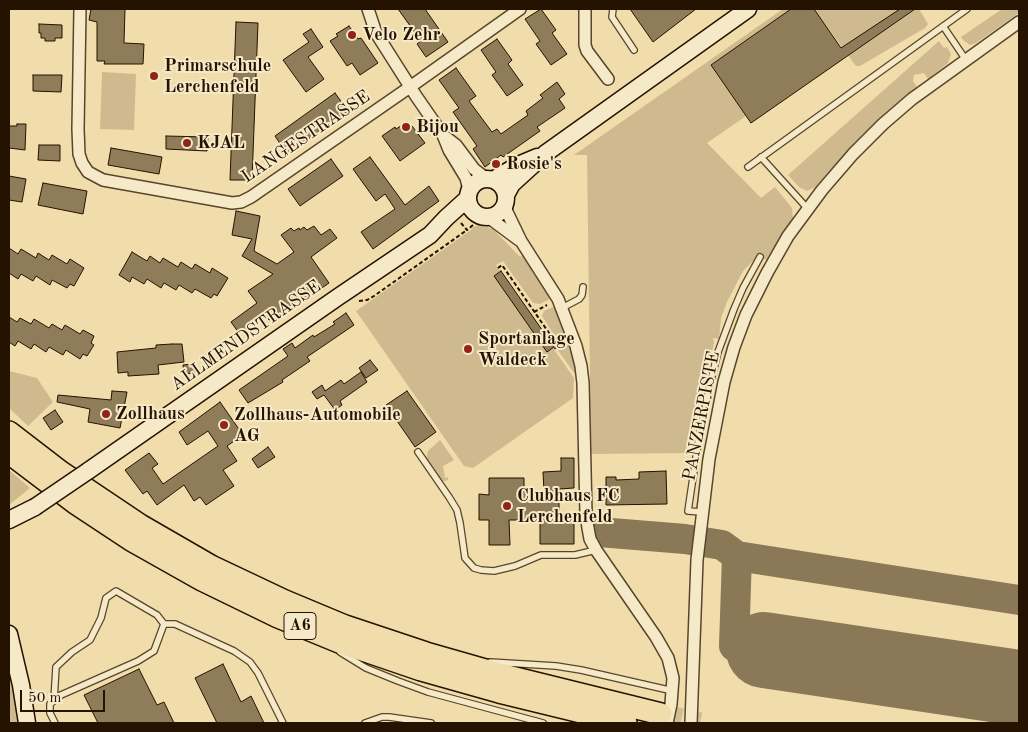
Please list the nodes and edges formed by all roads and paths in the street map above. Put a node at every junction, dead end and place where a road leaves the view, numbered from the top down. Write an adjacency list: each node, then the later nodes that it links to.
1 (80, 9): 13 (street, LANGESTRASSE)
2 (368, 9): 13 (street)
3 (520, 9): 13 (street, LANGESTRASSE)
4 (585, 9): 12 (street)
5 (613, 9): 10 (lane)
6 (748, 9): 15 (main road)
7 (967, 9): 9 (lane)
8 (1019, 22): 11 (street, PANZERPISTE)
9 (943, 26): 11 (lane); 16 (lane)
10 (634, 50)
11 (966, 60): 21 (street, PANZERPISTE)
12 (608, 79)
13 (410, 87): 14 (street)
14 (443, 135): 18 (street); 19 (street)
15 (546, 153): 18 (main road); 20 (main road)
16 (761, 157): 17 (lane); 21 (lane)
17 (748, 167)
18 (490, 179): 19 (main road); 20 (main road)
19 (469, 194): 22 (main road); 24 (main road, ALLMENDSTRASSE)
20 (506, 200): 22 (main road); 25 (street)
21 (808, 209): 36 (street, PANZERPISTE)
22 (483, 216): 24 (main road, ALLMENDSTRASSE); 25 (street)
23 (466, 230): 29 (path)
24 (430, 235): 29 (main road, ALLMENDSTRASSE)
25 (521, 241): 30 (street)
26 (760, 257): 36 (lane)
27 (498, 268): 31 (path)
28 (583, 287): 30 (lane)
29 (338, 297): 37 (main road, ALLMENDSTRASSE, bridge)
30 (560, 304): 31 (path); 39 (street)
31 (534, 312): 32 (path)
32 (554, 349)
33 (9, 432): 45 (highway, A6)
34 (418, 452): 39 (lane)
35 (9, 453): 41 (highway, A6)
36 (702, 512): 49 (street, PANZERPISTE)
37 (14, 517): 38 (main road)
38 (9, 530)
39 (596, 550): 48 (street)
40 (164, 624): 50 (lane); 50 (lane); 55 (lane)
41 (298, 626): 43 (lane); 58 (highway, A6)
42 (9, 634): 53 (main road)
43 (328, 644)
44 (336, 649): 57 (lane)
45 (452, 661): 46 (lane); 51 (highway, A6)
46 (478, 662)
47 (487, 662): 48 (lane)
48 (673, 691): 49 (street); 51 (street)
49 (692, 691): 59 (street, PANZERPISTE)
50 (54, 700): 54 (lane)
51 (664, 718)
52 (369, 722): 56 (lane)
53 (27, 723)
54 (55, 723)
55 (283, 723)
56 (431, 723)
57 (542, 723)
58 (626, 723)
59 (691, 723)

